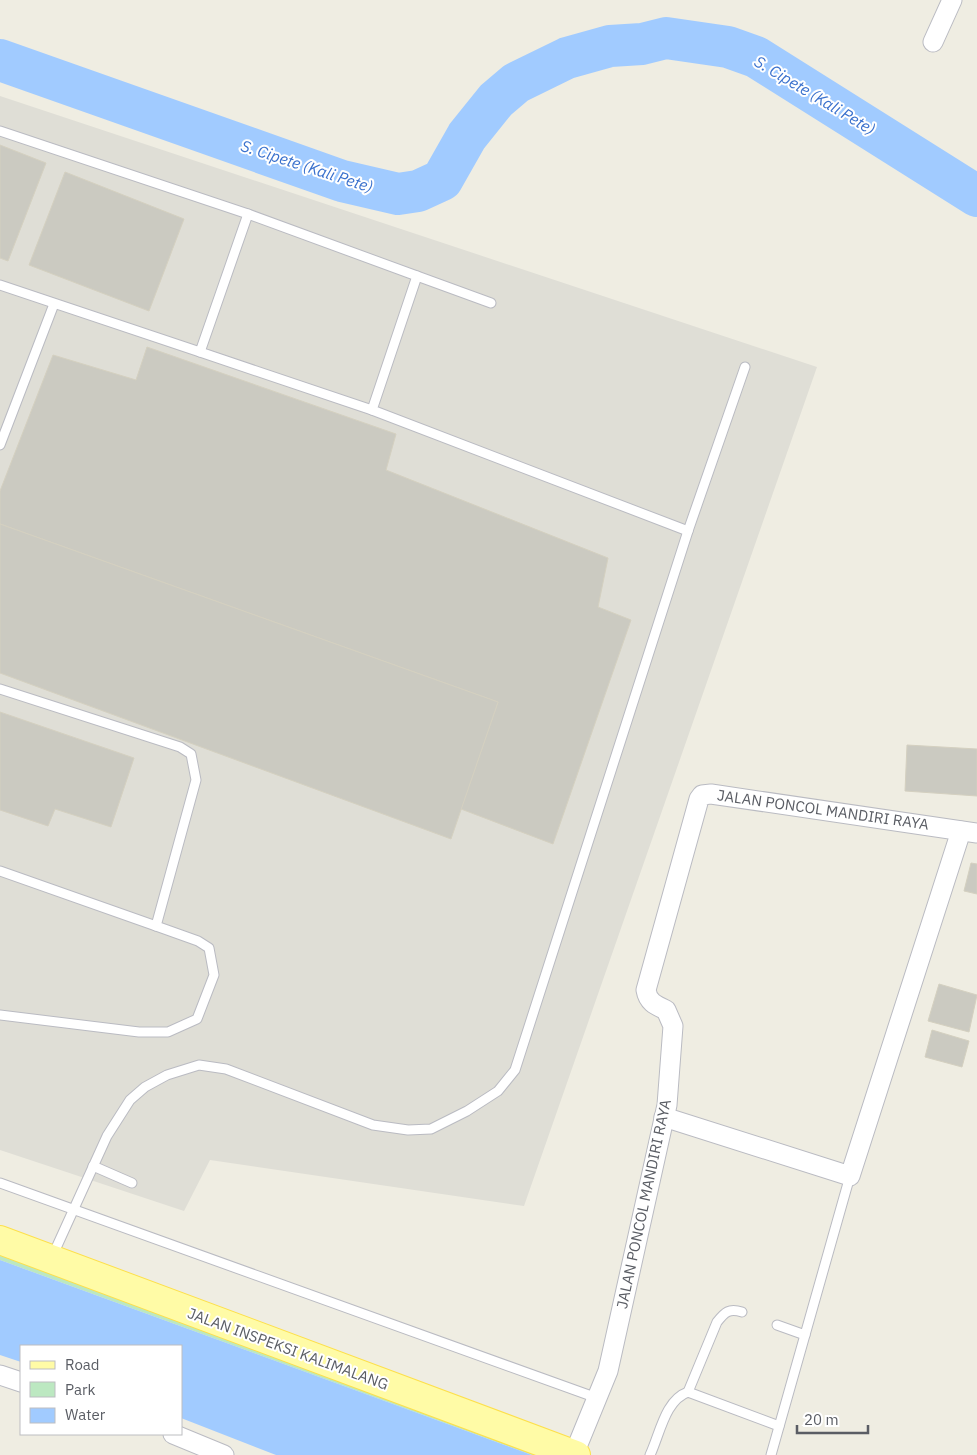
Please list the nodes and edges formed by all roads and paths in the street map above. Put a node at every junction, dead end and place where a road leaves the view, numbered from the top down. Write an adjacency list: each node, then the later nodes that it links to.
1 (952, 0): 2 (street)
2 (933, 42)
3 (0, 131): 4 (lane)
4 (248, 214): 5 (lane); 9 (lane)
5 (417, 276): 7 (lane); 11 (lane)
6 (0, 285): 8 (lane)
7 (491, 303)
8 (54, 304): 9 (lane); 12 (lane)
9 (200, 352): 11 (lane)
10 (745, 367): 13 (lane)
11 (372, 410): 13 (lane)
12 (0, 445)
13 (688, 531): 20 (lane)
14 (0, 689): 17 (lane)
15 (969, 832): 19 (street, JALAN PONCOL MANDIRI RAYA); 21 (street)
16 (0, 870): 17 (lane)
17 (156, 926): 18 (lane)
18 (0, 1014)
19 (664, 1117): 21 (street); 33 (street, JALAN PONCOL MANDIRI RAYA)
20 (93, 1166): 23 (lane); 24 (lane)
21 (850, 1176): 29 (lane)
22 (0, 1183): 24 (lane)
23 (132, 1184)
24 (75, 1209): 26 (lane); 33 (lane)
25 (0, 1240): 26 (main road, JALAN INSPEKSI KALIMALANG)
26 (50, 1261): 36 (main road, JALAN INSPEKSI KALIMALANG)
27 (742, 1312): 32 (lane)
28 (777, 1325): 29 (lane)
29 (805, 1335): 34 (lane)
30 (0, 1375): 31 (street)
31 (20, 1382)
32 (688, 1392): 34 (lane); 38 (lane)
33 (597, 1398): 36 (street, JALAN PONCOL MANDIRI RAYA)
34 (780, 1426): 39 (lane)
35 (175, 1435): 37 (street)
36 (575, 1454)
37 (224, 1455)
38 (650, 1455)
39 (771, 1455)

